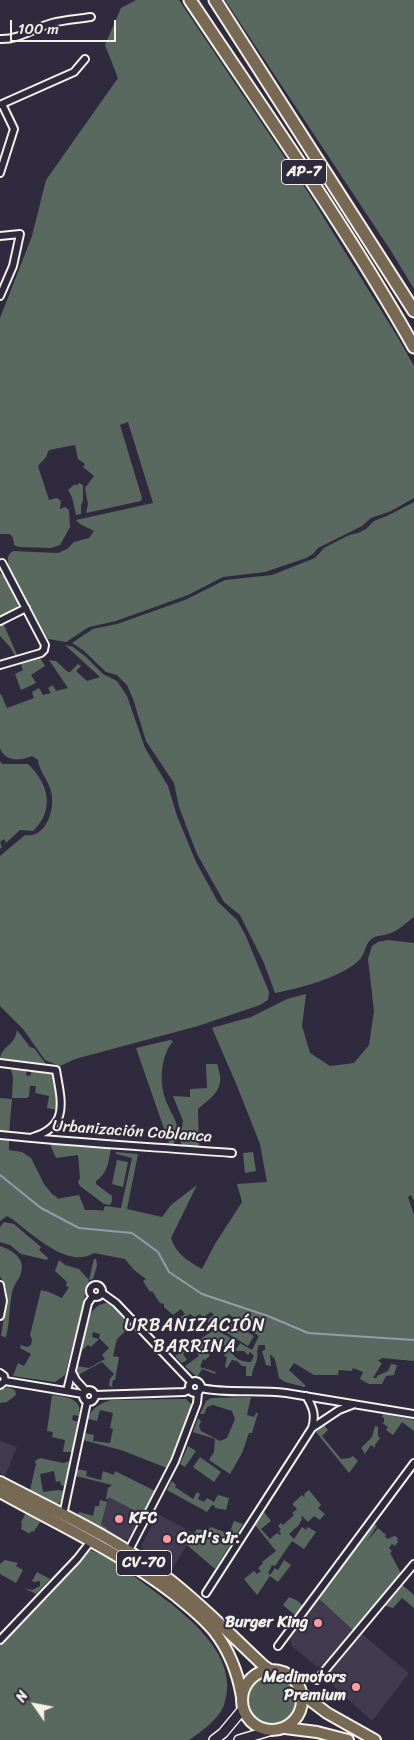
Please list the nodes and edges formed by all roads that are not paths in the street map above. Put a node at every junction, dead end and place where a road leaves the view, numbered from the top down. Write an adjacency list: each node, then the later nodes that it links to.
1 (190, 0): 11 (highway, AP-7)
2 (215, 0): 10 (highway, AP-7)
3 (91, 17): 4 (street)
4 (0, 39)
5 (85, 60): 6 (street)
6 (1, 105): 7 (street)
7 (0, 173)
8 (0, 236): 9 (street)
9 (0, 296)
10 (414, 311)
11 (414, 347)
12 (2, 563): 13 (street)
13 (26, 608): 14 (street); 15 (street)
14 (0, 620)
15 (0, 666)
16 (0, 1063): 18 (street, Urbanización Coblanca)
17 (0, 1135): 18 (street, Urbanización Coblanca)
18 (30, 1138): 19 (street, Urbanización Coblanca)
19 (232, 1153)
20 (0, 1285): 23 (street)
21 (102, 1293): 22 (street); 22 (street); 26 (street)
22 (93, 1296): 24 (street)
23 (0, 1316)
24 (72, 1372): 29 (street); 31 (street)
25 (0, 1373): 27 (street)
26 (192, 1382): 28 (street); 30 (street)
27 (2, 1383): 29 (street)
28 (190, 1390): 30 (street); 32 (street)
29 (67, 1391): 31 (street)
30 (200, 1391): 33 (street); 43 (street)
31 (84, 1392): 32 (street); 34 (street)
32 (95, 1395): 34 (street)
33 (306, 1396): 35 (street); 37 (street)
34 (87, 1402): 41 (street)
35 (353, 1405): 36 (street); 37 (street)
36 (414, 1414)
37 (312, 1428): 45 (street)
38 (414, 1463): 47 (street)
39 (0, 1482): 41 (main road, CV-70)
40 (0, 1492): 42 (main road, CV-70)
41 (63, 1515): 43 (main road, CV-70)
42 (91, 1541): 46 (street); 51 (main road, CV-70)
43 (128, 1552): 48 (main road, CV-70)
44 (414, 1564): 49 (street)
45 (206, 1593)
46 (0, 1640)
47 (278, 1646)
48 (270, 1670): 50 (main road, CV-70); 51 (main road)
49 (317, 1680)
50 (302, 1694): 53 (main road); 58 (main road, CV-70)
51 (242, 1698): 52 (main road, CV-70)
52 (243, 1709): 54 (main road); 55 (main road)
53 (285, 1728): 54 (main road); 57 (main road)
54 (270, 1730): 56 (main road)
55 (214, 1740)
56 (239, 1740)
57 (348, 1740)
58 (375, 1740)

